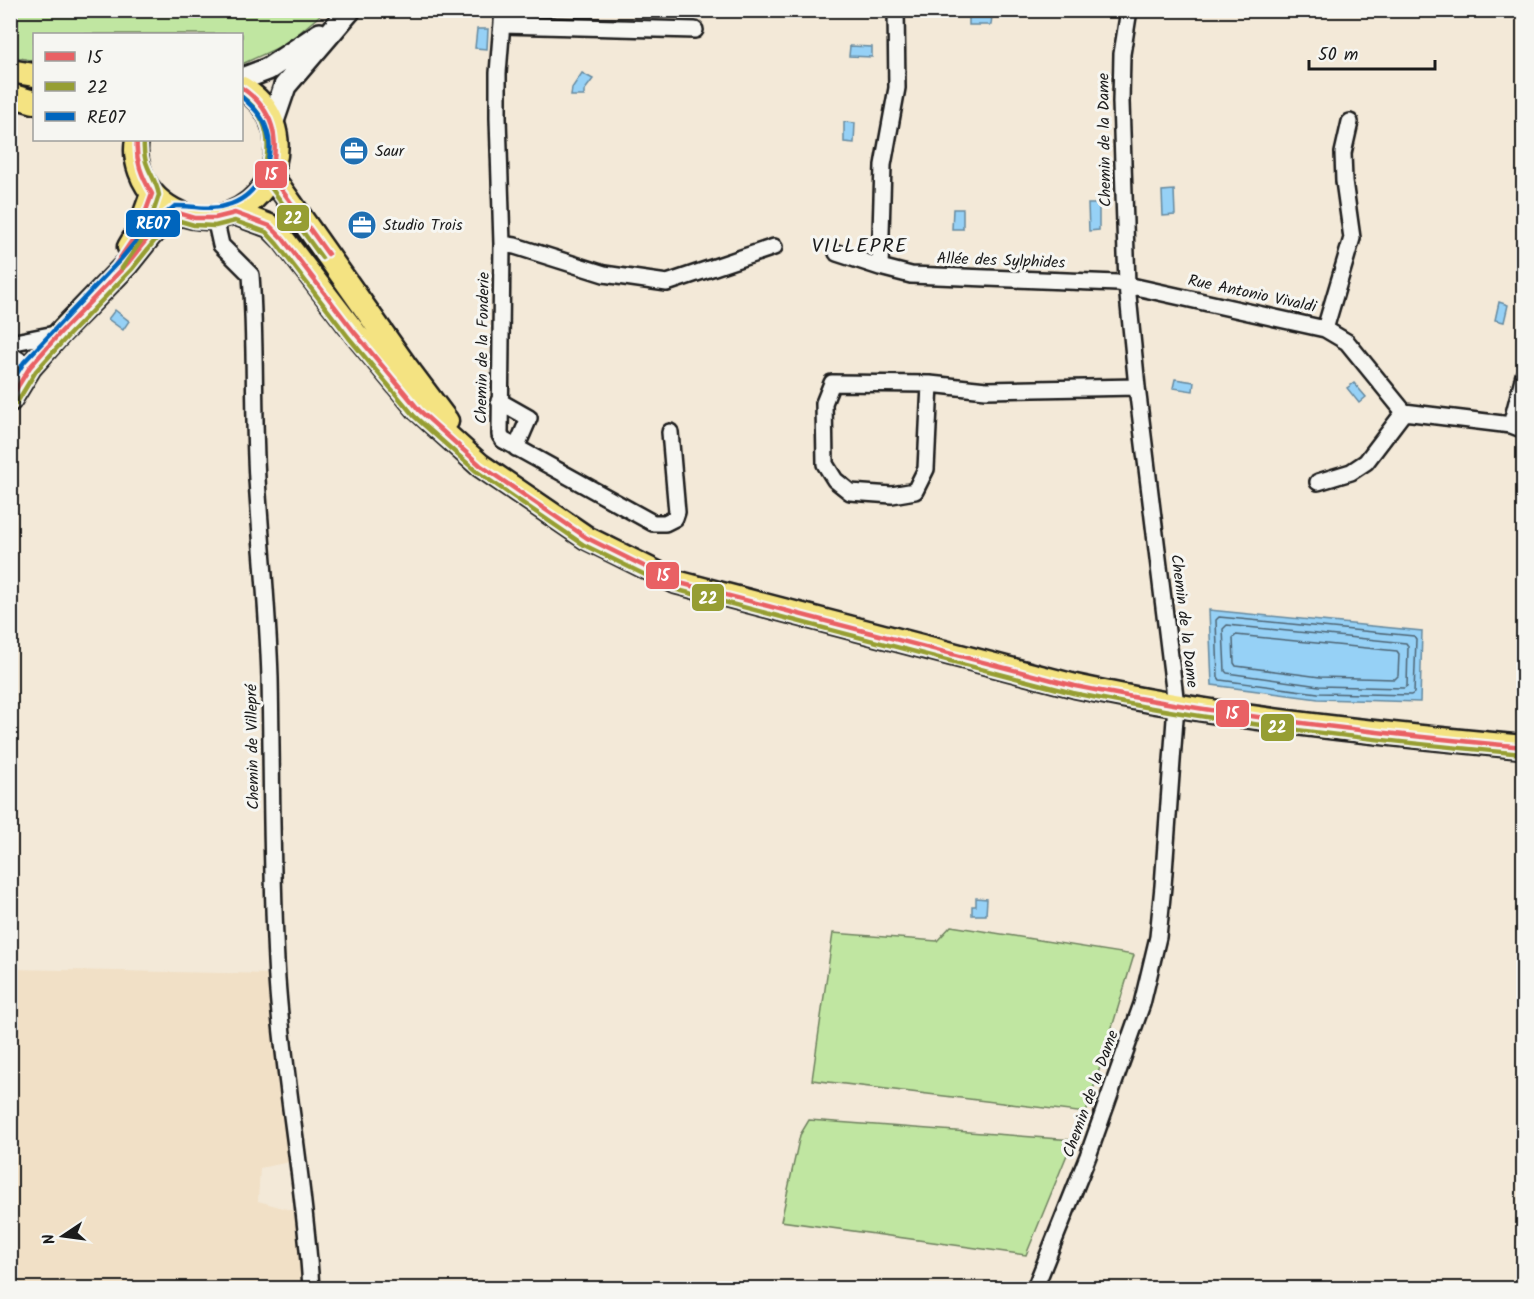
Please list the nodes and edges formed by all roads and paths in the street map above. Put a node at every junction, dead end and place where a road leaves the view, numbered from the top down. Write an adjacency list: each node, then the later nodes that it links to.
1 (896, 10): 22 (street)
2 (1129, 10): 23 (street, Chemin de la Dame)
3 (345, 16): 8 (street); 13 (street)
4 (503, 18): 5 (street); 19 (street, Chemin de la Fonderie)
5 (695, 30)
6 (10, 71): 7 (main road)
7 (33, 75)
8 (243, 79)
9 (243, 89): 13 (main road)
10 (10, 95): 11 (main road)
11 (33, 102)
12 (1350, 122): 24 (street)
13 (272, 124): 15 (main road)
14 (133, 141): 16 (main road)
15 (272, 175): 18 (main road); 38 (main road)
16 (152, 194): 17 (main road); 25 (main road)
17 (178, 213): 18 (main road); 25 (main road)
18 (225, 215): 38 (main road); 42 (street, Chemin de Villepré)
19 (502, 244): 20 (street); 33 (street, Chemin de la Fonderie)
20 (774, 247)
21 (837, 253): 22 (street, Allée des Sylphides)
22 (880, 267): 23 (street, Allée des Sylphides)
23 (1127, 285): 24 (street, Rue Antonio Vivaldi); 31 (street, Chemin de la Dame)
24 (1325, 328): 34 (street, Rue Antonio Vivaldi)
25 (60, 333): 26 (street); 28 (main road)
26 (10, 343)
27 (10, 354): 28 (street)
28 (30, 367): 32 (main road)
29 (1524, 375): 35 (street)
30 (930, 384): 30 (street); 31 (street)
31 (1137, 387): 40 (street, Chemin de la Dame)
32 (10, 400)
33 (499, 401): 37 (street, Chemin de la Fonderie); 37 (street)
34 (1404, 412): 35 (street); 39 (street)
35 (1517, 427)
36 (670, 432): 37 (street, Chemin de la Fonderie)
37 (516, 448)
38 (480, 465): 40 (main road)
39 (1318, 482)
40 (1176, 705): 41 (main road); 43 (street, Chemin de la Dame)
41 (1524, 747)
42 (311, 1288)
43 (1035, 1288)

